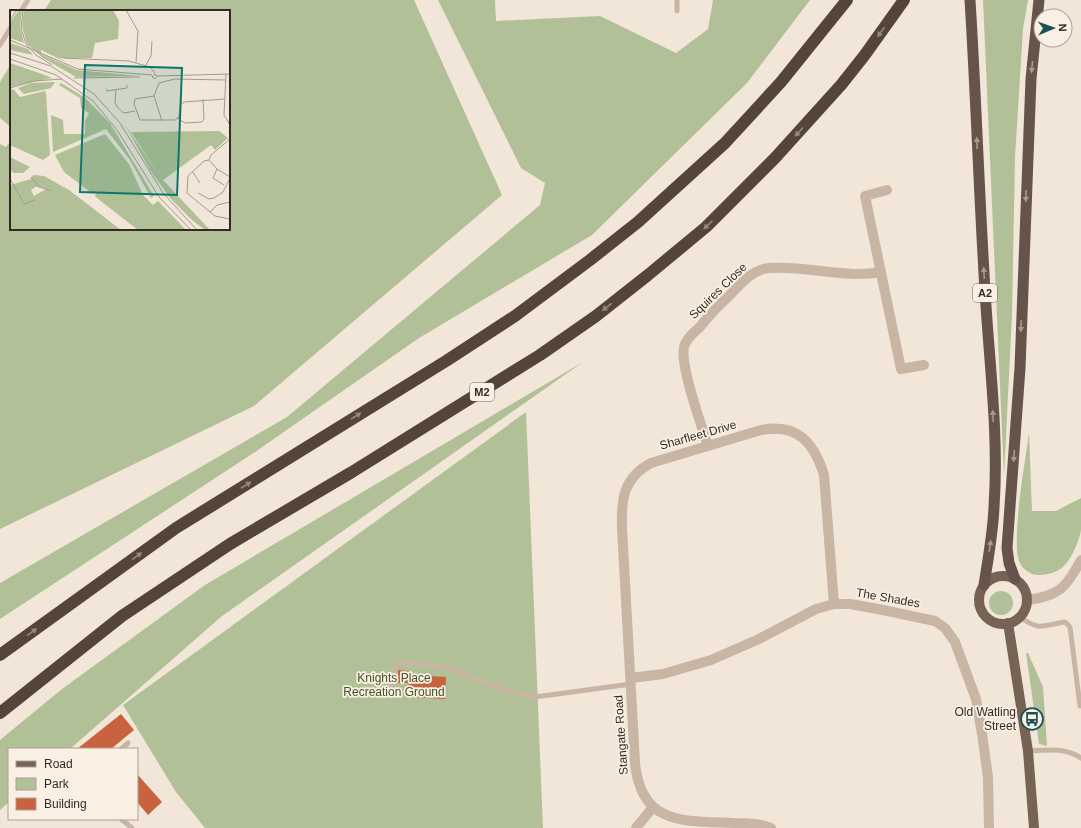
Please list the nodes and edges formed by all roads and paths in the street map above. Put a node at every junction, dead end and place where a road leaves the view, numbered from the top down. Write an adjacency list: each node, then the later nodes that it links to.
1 (28, 0): 7 (lane)
2 (677, 0): 8 (lane)
3 (847, 0): 22 (highway, one-way to 3)
4 (904, 0): 26 (highway, M2, one-way to 26)
5 (1039, 0): 16 (highway, one-way to 16)
6 (970, 1): 17 (highway, A2, one-way to 6)
7 (22, 10)
8 (677, 11)
9 (10, 29): 10 (lane)
10 (0, 45)
11 (887, 190): 12 (street)
12 (881, 272): 13 (street); 14 (street, Squires Close)
13 (924, 365)
14 (708, 446): 19 (street, Sharfleet Drive); 23 (street, Sharfleet Drive)
15 (1081, 560): 18 (street)
16 (1016, 579): 17 (main road); 18 (main road)
17 (984, 584): 21 (main road)
18 (1027, 600): 20 (main road)
19 (834, 604): 23 (street, The Shades); 36 (street, The Shades)
20 (1020, 617): 21 (main road); 25 (lane)
21 (1008, 623): 29 (main road)
22 (0, 655)
23 (631, 681): 24 (lane); 31 (street, Stangate Road)
24 (392, 697)
25 (1080, 706)
26 (0, 713)
27 (128, 743): 28 (lane)
28 (122, 748)
29 (1028, 751): 30 (lane); 37 (main road)
30 (1081, 758)
31 (653, 807): 34 (street); 35 (street, Stangate Road)
32 (122, 820): 33 (lane)
33 (132, 828)
34 (636, 828)
35 (771, 828)
36 (989, 828)
37 (1034, 828)

